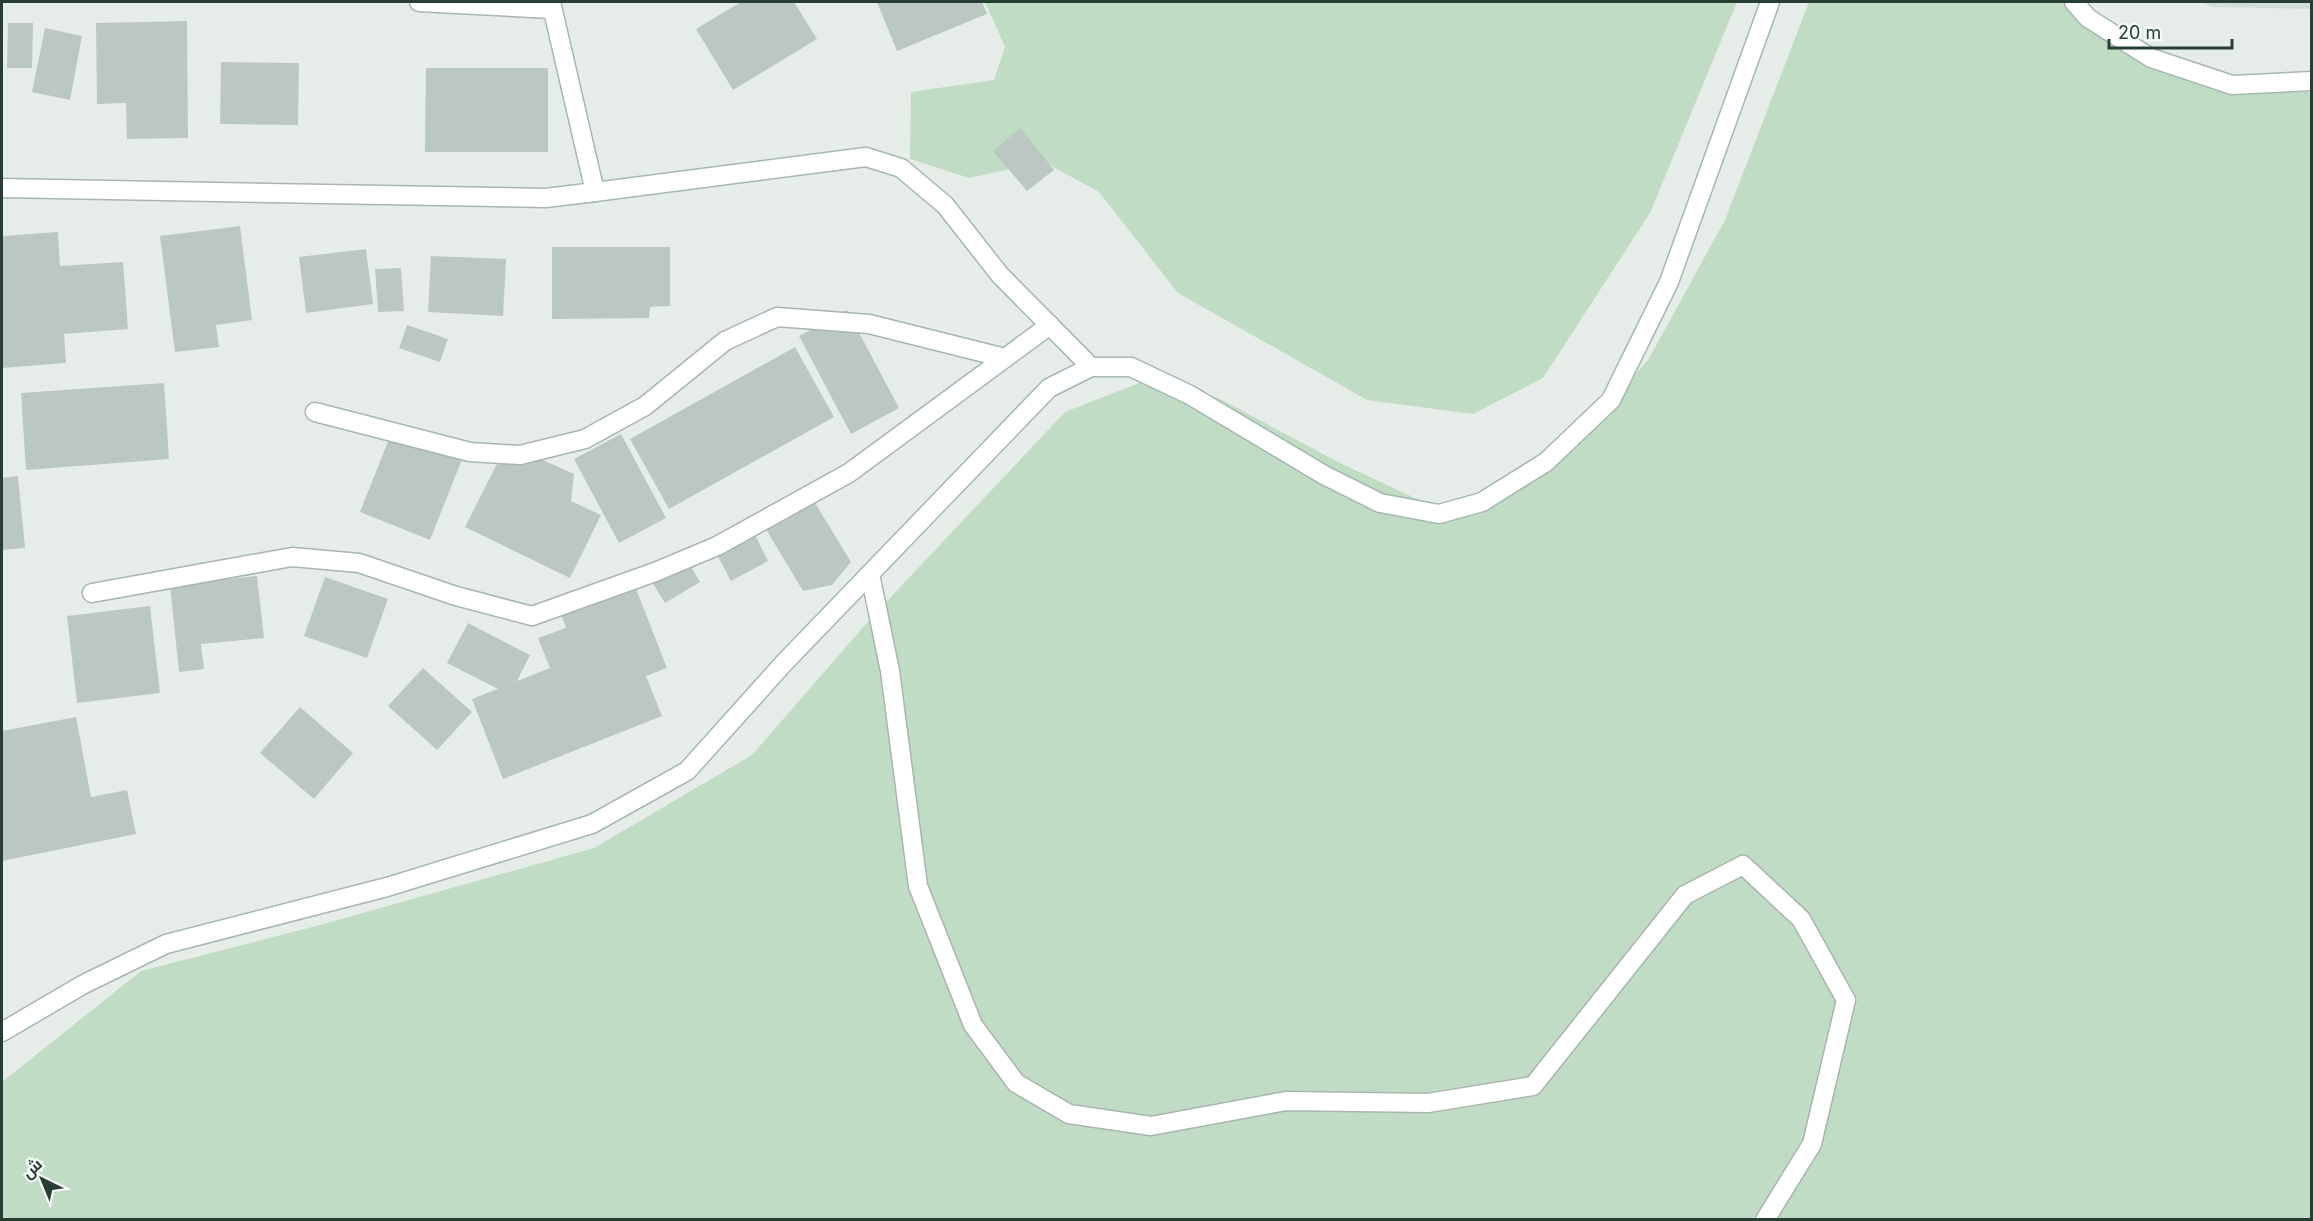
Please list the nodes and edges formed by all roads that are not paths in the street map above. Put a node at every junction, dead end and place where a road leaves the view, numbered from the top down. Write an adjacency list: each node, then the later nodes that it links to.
1 (419, 2): 4 (street)
2 (1770, 2): 10 (street)
3 (2074, 2): 5 (street)
4 (551, 5): 7 (street)
5 (2312, 81)
6 (2, 188): 7 (street)
7 (595, 192): 8 (street)
8 (1050, 325): 9 (street); 10 (street)
9 (1005, 358): 11 (street); 13 (street)
10 (1091, 367): 12 (street)
11 (315, 412)
12 (870, 574): 14 (street); 15 (street)
13 (92, 593)
14 (2, 1032)
15 (1765, 1220)

